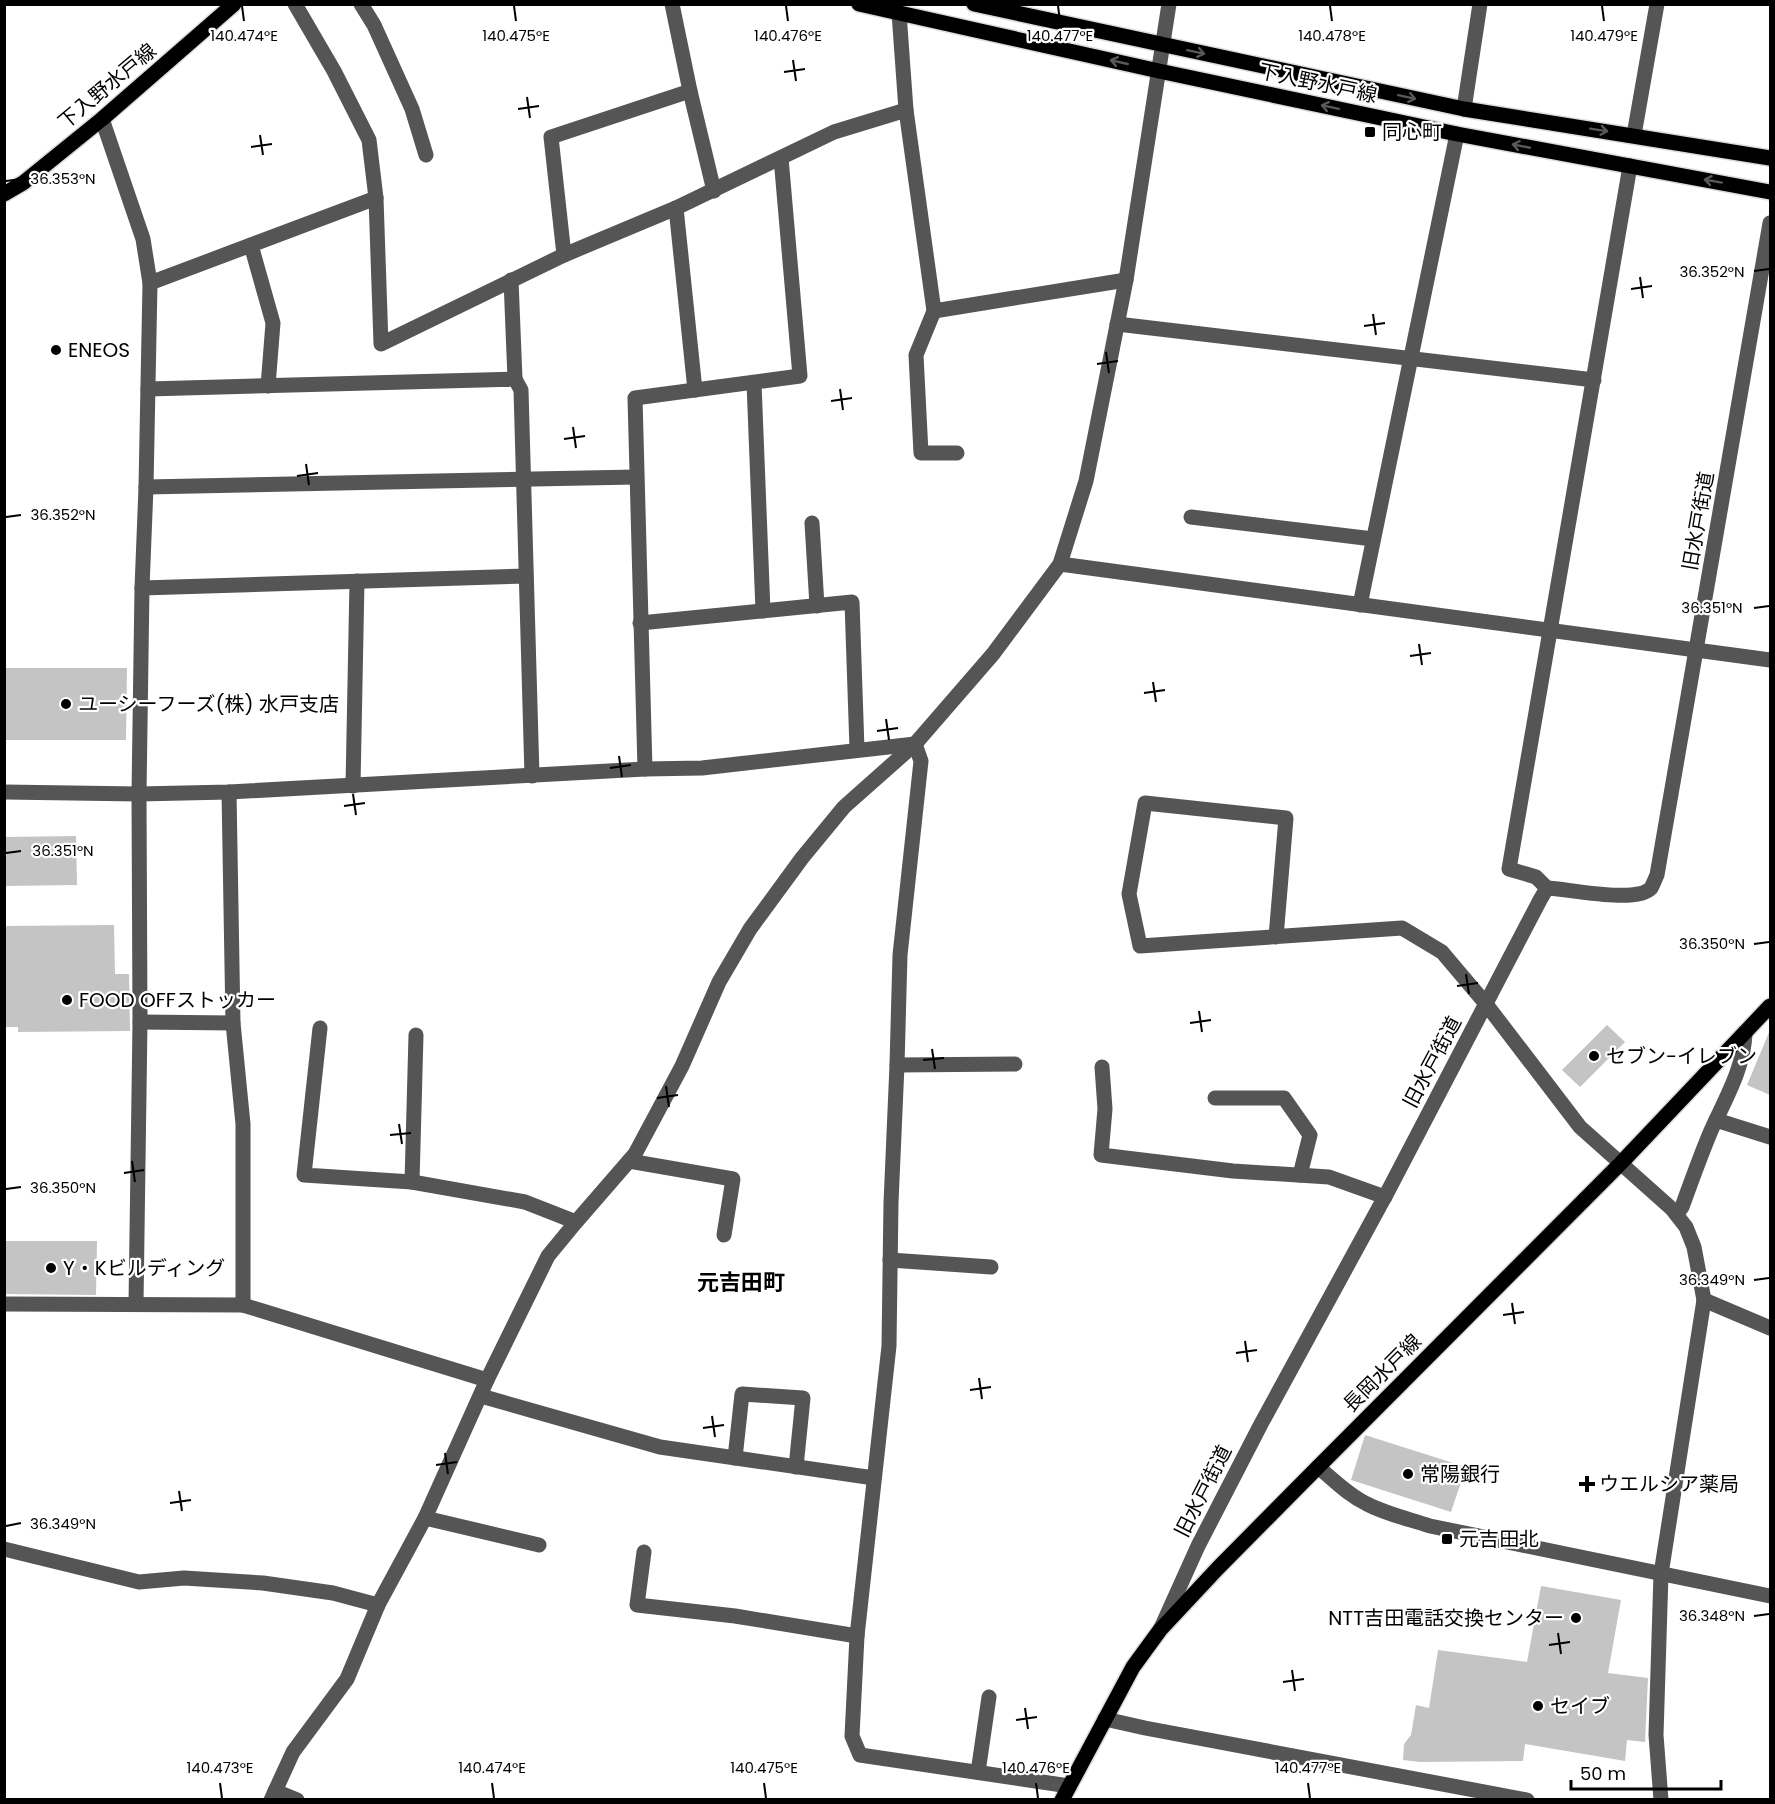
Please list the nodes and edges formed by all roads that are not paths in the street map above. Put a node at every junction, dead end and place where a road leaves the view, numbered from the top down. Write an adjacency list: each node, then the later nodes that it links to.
1 (234, 4): 16 (main road, 下入野水戸線)
2 (295, 4): 26 (street)
3 (361, 4): 19 (street)
4 (672, 4): 13 (street)
5 (859, 4): 10 (main road, 下入野水戸線)
6 (974, 4): 11 (main road, 下入野水戸線)
7 (1169, 4): 11 (street)
8 (1480, 4): 14 (street)
9 (1657, 4): 18 (street)
10 (899, 13): 12 (main road, 下入野水戸線, one-way to 10); 15 (street)
11 (1163, 45): 12 (street); 14 (main road, 下入野水戸線, one-way to 14)
12 (1159, 71): 17 (main road, 下入野水戸線, one-way to 12); 32 (street)
13 (690, 91): 23 (street); 30 (street)
14 (1464, 109): 18 (main road, 下入野水戸線, one-way to 18)
15 (906, 110): 20 (street); 34 (street)
16 (102, 119): 25 (main road, 下入野水戸線); 33 (street)
17 (1457, 134): 22 (main road, 下入野水戸線, one-way to 17); 36 (street)
18 (1634, 135): 21 (main road, 下入野水戸線)
19 (426, 155)
20 (781, 158): 23 (street); 39 (street)
21 (1770, 158)
22 (1630, 166): 24 (main road, 下入野水戸線, one-way to 22); 38 (street)
23 (714, 191): 27 (street)
24 (1770, 192)
25 (4, 194)
26 (376, 198): 29 (street); 31 (street)
27 (676, 208): 30 (street); 42 (street)
28 (1770, 223): 59 (street, 旧水戸街道)
29 (250, 245): 33 (street); 40 (street)
30 (564, 255): 31 (street)
31 (511, 280): 37 (street)
32 (1126, 280): 34 (street); 35 (street)
33 (150, 282): 41 (street)
34 (934, 311): 43 (street)
35 (1117, 324): 36 (street); 50 (street)
36 (1410, 358): 38 (street); 49 (street)
37 (515, 379): 40 (street); 45 (street)
38 (1594, 380): 58 (street)
39 (754, 383): 42 (street); 56 (street)
40 (268, 386): 41 (street)
41 (148, 389): 46 (street)
42 (695, 390): 44 (street)
43 (957, 453)
44 (636, 477): 45 (street); 57 (street)
45 (524, 480): 46 (street); 51 (street)
46 (146, 487): 53 (street)
47 (1191, 517): 49 (street)
48 (812, 523): 55 (street)
49 (1373, 539): 54 (street)
50 (1060, 564): 54 (street); 61 (street)
51 (526, 576): 52 (street); 64 (street)
52 (357, 581): 53 (street); 65 (street)
53 (142, 588): 68 (street)
54 (1360, 604): 58 (street)
55 (817, 606): 56 (street); 62 (street)
56 (763, 611): 57 (street)
57 (640, 623): 63 (street)
58 (1551, 630): 59 (street); 69 (street)
59 (1697, 650): 60 (street); 69 (street, 旧水戸街道)
60 (1770, 660)
61 (915, 744): 62 (street); 79 (street); 84 (street)
62 (857, 749): 63 (street)
63 (645, 770): 64 (street)
64 (532, 776): 65 (street)
65 (353, 786): 67 (street)
66 (4, 792): 68 (street)
67 (229, 792): 68 (street); 74 (street)
68 (139, 794): 73 (street)
69 (1547, 888): 71 (street, 旧水戸街道)
70 (1276, 937): 70 (street); 71 (street)
71 (1486, 1004): 85 (street); 88 (street, 旧水戸街道)
72 (1770, 1006): 76 (main road, 長岡水戸線)
73 (140, 1022): 74 (street); 96 (street)
74 (233, 1023): 97 (street)
75 (320, 1028): 87 (street)
76 (1745, 1033): 82 (street); 85 (main road, 長岡水戸線)
77 (416, 1035): 87 (street)
78 (1015, 1064): 79 (street)
79 (897, 1065): 92 (street)
80 (1102, 1067): 86 (street)
81 (1215, 1098): 86 (street)
82 (1716, 1120): 83 (street); 89 (street)
83 (1770, 1137)
84 (629, 1161): 90 (street); 91 (street)
85 (1622, 1163): 89 (street); 103 (main road, 長岡水戸線)
86 (1300, 1175): 88 (street)
87 (412, 1182): 90 (street)
88 (1385, 1197): 112 (street, 旧水戸街道)
89 (1676, 1214): 94 (street)
90 (576, 1222): 99 (street)
91 (724, 1235)
92 (890, 1260): 93 (street); 104 (street)
93 (991, 1268)
94 (1704, 1300): 98 (street); 109 (street)
95 (4, 1304): 96 (street)
96 (136, 1304): 97 (street)
97 (243, 1305): 99 (street)
98 (1770, 1328)
99 (487, 1380): 100 (street)
100 (481, 1396): 101 (street); 105 (street)
101 (735, 1458): 102 (street); 102 (street)
102 (796, 1467): 104 (street)
103 (1318, 1467): 109 (street); 112 (main road, 長岡水戸線)
104 (874, 1478): 113 (street)
105 (425, 1518): 106 (street); 111 (street)
106 (539, 1545)
107 (4, 1549): 111 (street)
108 (645, 1552): 113 (street)
109 (1661, 1574): 110 (street); 121 (street)
110 (1770, 1596)
111 (378, 1605): 118 (street)
112 (1160, 1630): 115 (main road, 長岡水戸線)
113 (857, 1636): 116 (street)
114 (989, 1697): 116 (street)
115 (1105, 1719): 117 (main road, 長岡水戸線); 120 (street)
116 (978, 1772): 117 (street)
117 (1065, 1793)
118 (273, 1795): 119 (street)
119 (297, 1800)
120 (1527, 1800)
121 (1661, 1800)

